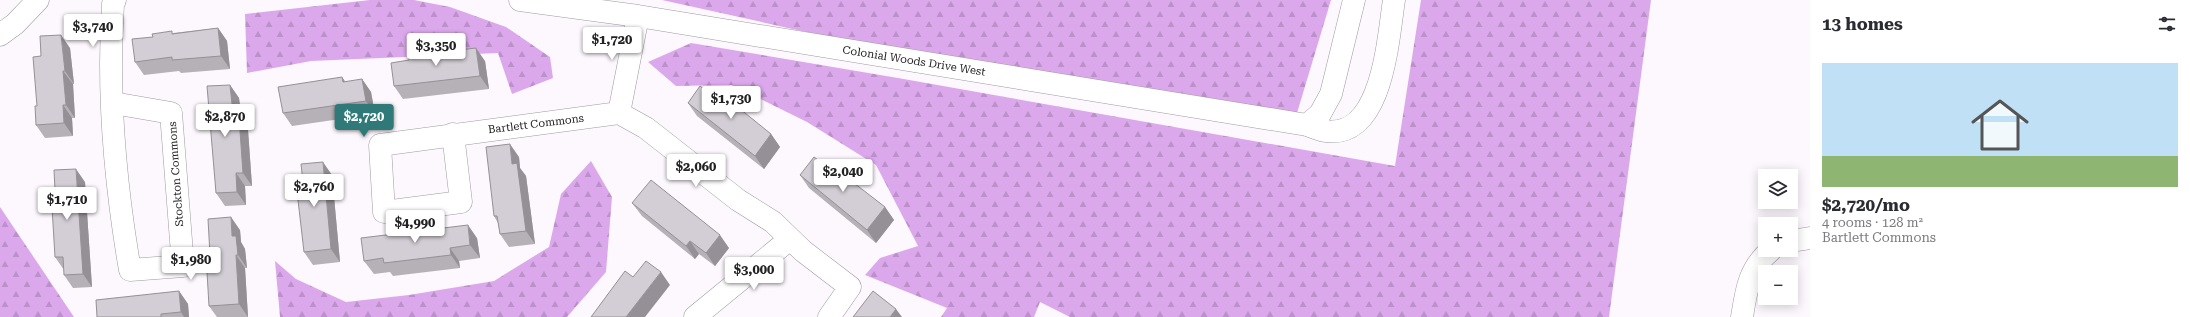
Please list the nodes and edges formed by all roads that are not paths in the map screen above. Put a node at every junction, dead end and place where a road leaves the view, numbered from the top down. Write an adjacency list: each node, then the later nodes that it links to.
1 (38, 0): 7 (street)
2 (115, 0): 8 (street, Stockton Commons)
3 (520, 0): 6 (street, Colonial Woods Drive West)
4 (1354, 0): 10 (street)
5 (1394, 0): 10 (street, Colonial Woods Drive West)
6 (638, 16): 9 (street); 10 (street, Colonial Woods Drive West)
7 (0, 35)
8 (113, 103): 8 (street, Stockton Commons)
9 (619, 113): 11 (street, Bartlett Commons); 13 (street)
10 (1307, 125)
11 (453, 134): 11 (street, Bartlett Commons)
12 (1810, 238): 14 (street)
13 (790, 239): 16 (street); 17 (street)
14 (1798, 240)
15 (1765, 257): 18 (street)
16 (695, 317)
17 (829, 317)
18 (1742, 317)

